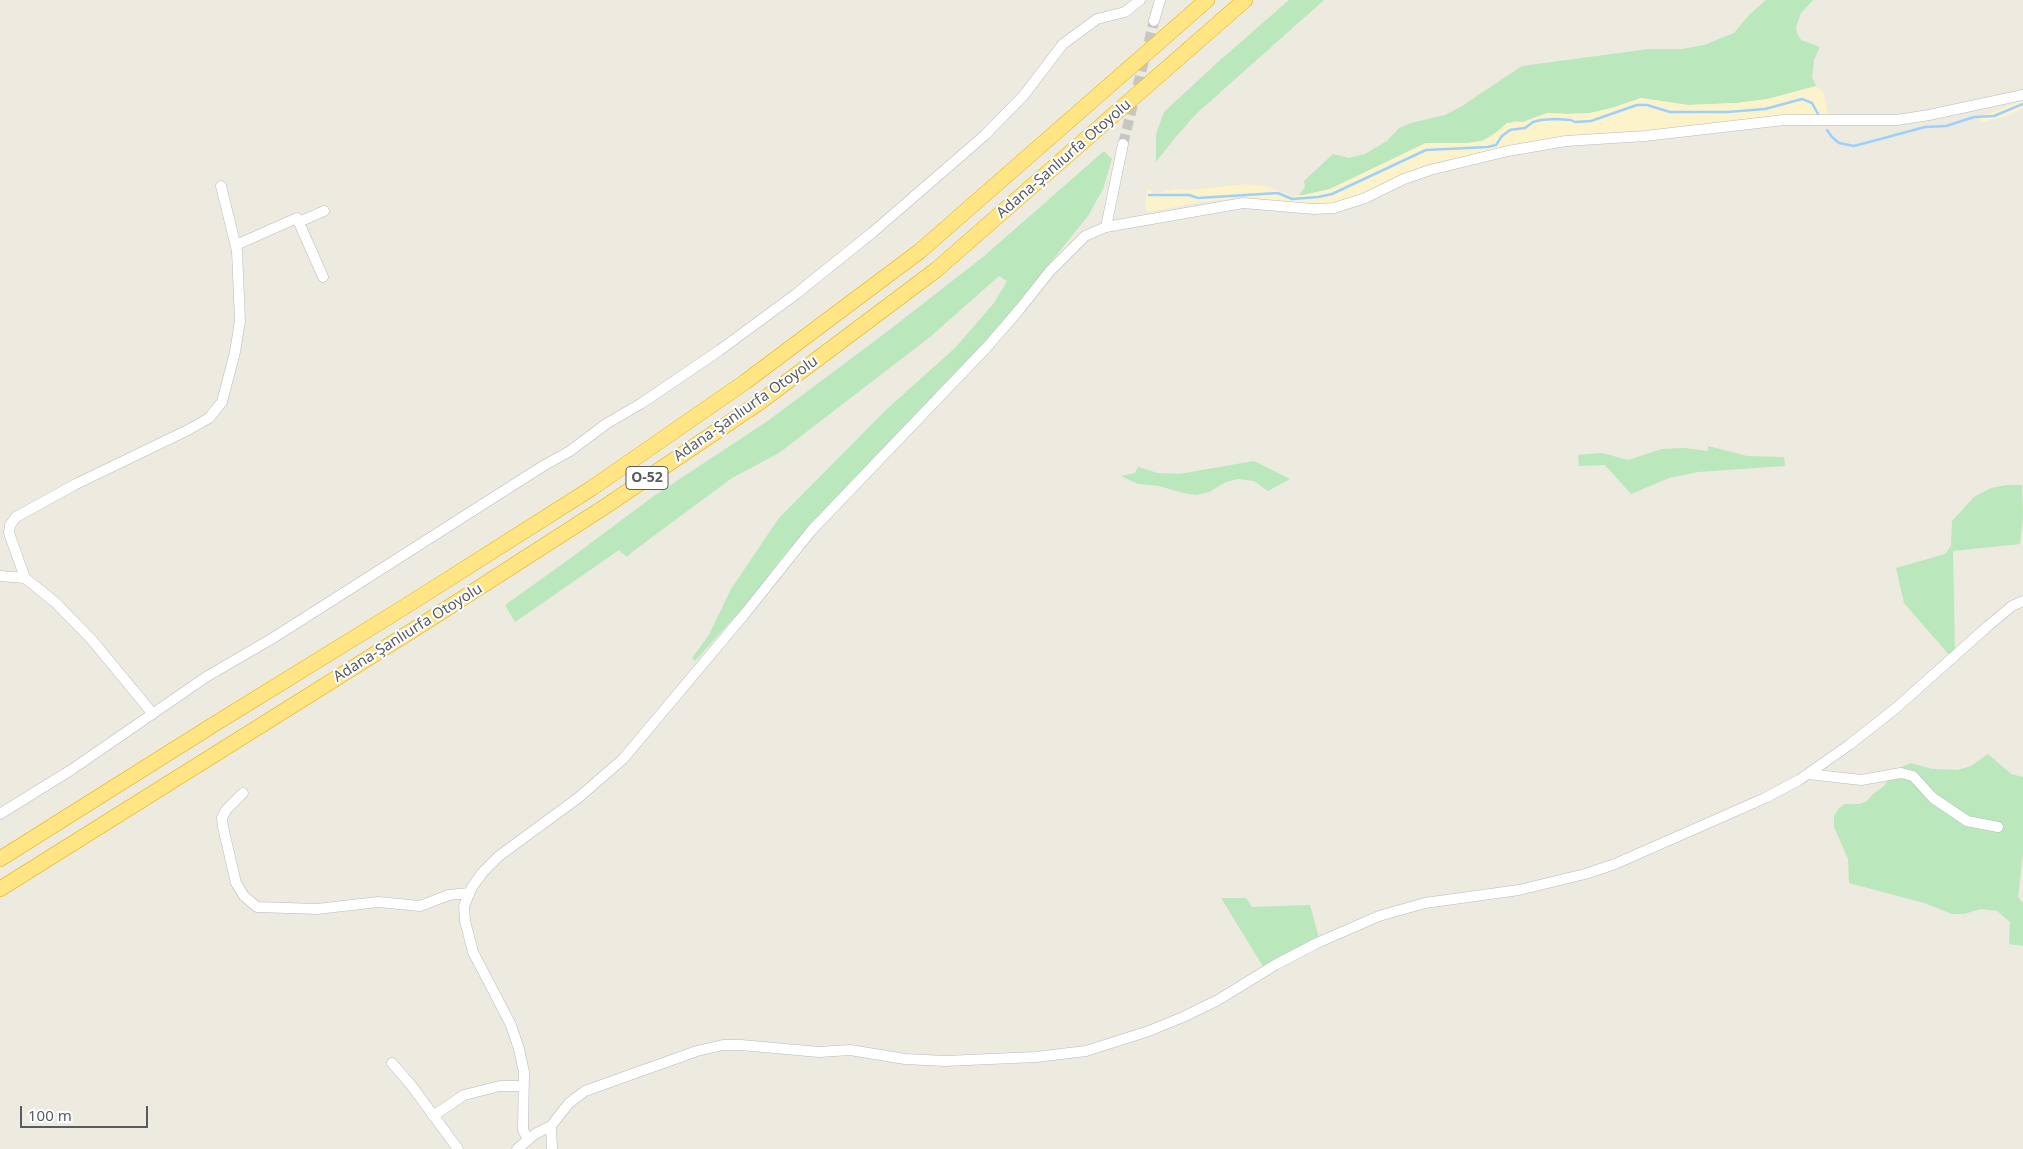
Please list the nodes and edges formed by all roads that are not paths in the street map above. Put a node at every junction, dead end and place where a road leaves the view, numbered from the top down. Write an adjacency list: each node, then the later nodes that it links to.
1 (1140, 0): 17 (street)
2 (1160, 0): 5 (street)
3 (1207, 0): 22 (highway, Adana-Şanlıurfa Otoyolu / O-52)
4 (1245, 0): 23 (highway, Adana-Şanlıurfa Otoyolu / O-52)
5 (1154, 21)
6 (2023, 95): 11 (street)
7 (1122, 144): 11 (street)
8 (220, 186): 12 (street)
9 (324, 211): 10 (street)
10 (299, 222): 12 (street); 13 (street)
11 (1106, 226): 24 (street)
12 (236, 245): 15 (street)
13 (323, 277)
14 (0, 576): 15 (street)
15 (25, 578): 17 (street)
16 (2023, 601): 18 (street)
17 (153, 714): 20 (street)
18 (1808, 774): 21 (street); 28 (street)
19 (243, 793): 24 (street)
20 (0, 814)
21 (1998, 827)
22 (0, 859)
23 (0, 889)
24 (469, 893): 26 (street)
25 (392, 1063): 27 (street)
26 (524, 1086): 27 (street); 29 (street)
27 (433, 1116): 30 (street)
28 (551, 1126): 29 (street); 32 (street)
29 (528, 1139): 31 (street)
30 (458, 1149)
31 (517, 1149)
32 (552, 1149)

